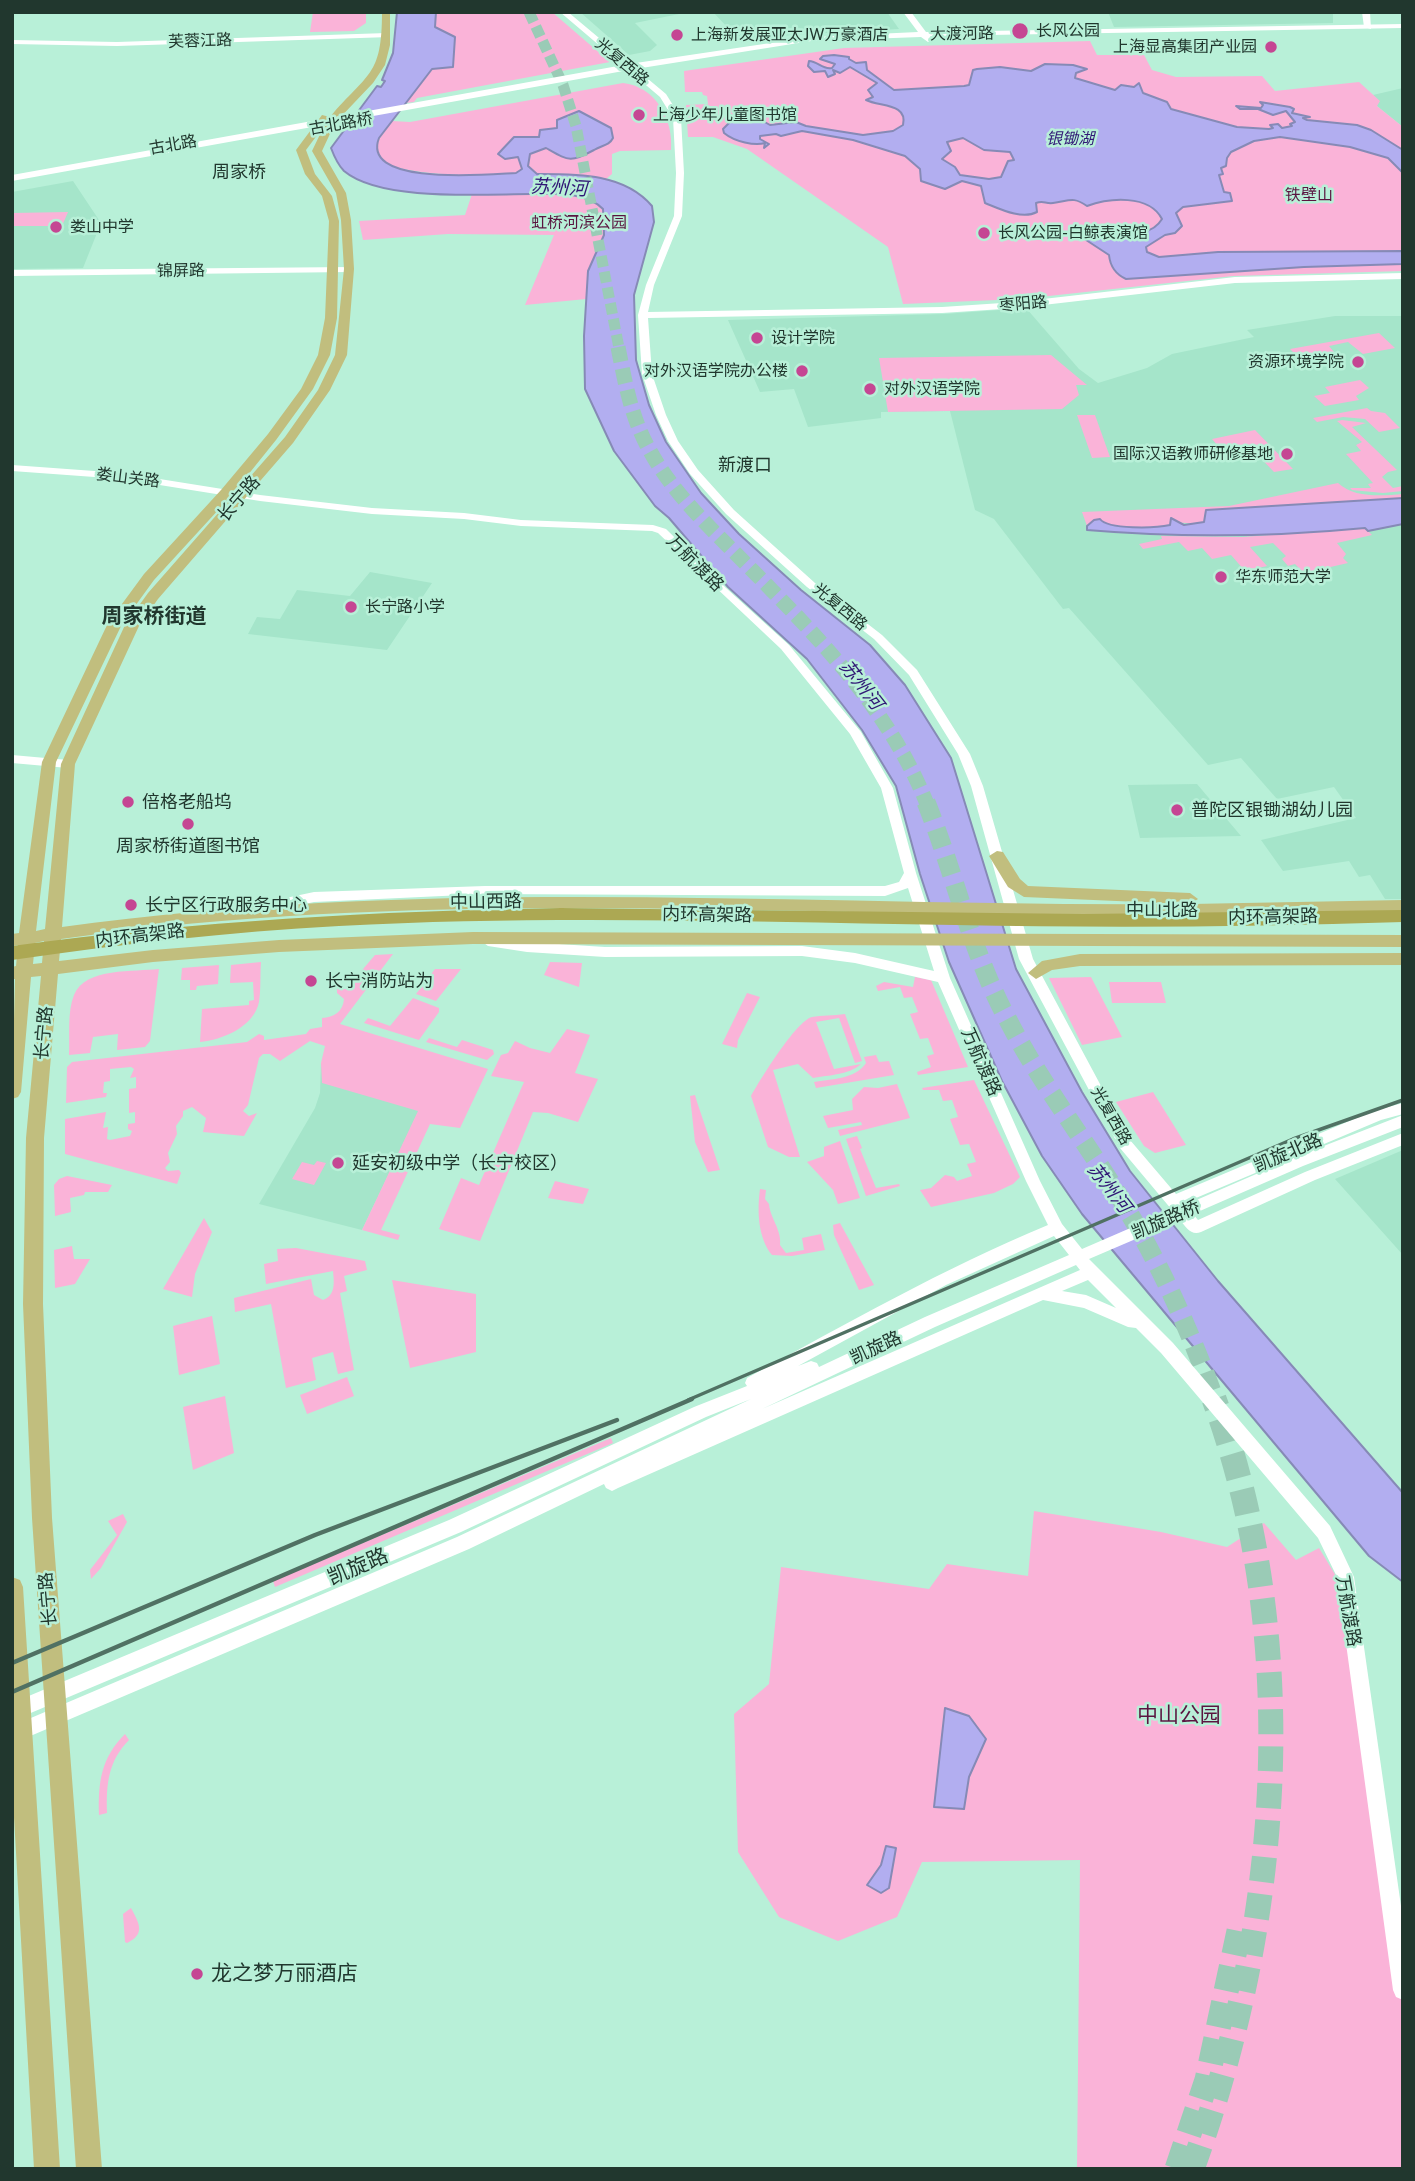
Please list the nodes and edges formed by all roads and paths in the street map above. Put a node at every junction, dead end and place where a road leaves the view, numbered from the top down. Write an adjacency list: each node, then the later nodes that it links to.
1 (376, 12): 8 (main road, 长宁路)
2 (386, 12): 8 (main road, 长宁路)
3 (563, 12): 11 (street, 光复西路)
4 (907, 12): 9 (main road)
5 (1366, 12): 6 (street)
6 (1368, 27): 7 (main road, 大渡河路); 9 (main road, 大渡河路)
7 (1403, 29): 9 (main road, 大渡河路)
8 (382, 35): 10 (street, 芙蓉江路); 13 (main road, 长宁路)
9 (927, 37): 11 (main road, 大渡河路)
10 (12, 42)
11 (632, 70): 12 (main road, 大渡河路); 20 (street, 光复西路)
12 (527, 89): 14 (main road, 古北路桥)
13 (324, 125): 15 (main road, 古北路); 15 (main road, 古北路); 16 (main road, 长宁路); 17 (main road, 长宁路)
14 (152, 156): 15 (main road, 古北路)
15 (12, 181)
16 (349, 269): 17 (street, 锦屏路); 23 (main road, 长宁路)
17 (334, 270): 18 (street, 锦屏路); 22 (main road, 长宁路)
18 (12, 273)
19 (1403, 276): 20 (street, 枣阳路)
20 (643, 315): 27 (street, 光复西路)
21 (12, 468): 22 (street, 娄山关路)
22 (226, 493): 23 (street, 娄山关路); 25 (main road, 长宁路)
23 (243, 495): 26 (main road, 长宁路); 28 (street, 万航渡路)
24 (12, 760): 25 (street)
25 (49, 762): 26 (street); 36 (main road, 长宁路)
26 (68, 764): 38 (main road, 长宁路)
27 (997, 856): 29 (main road); 44 (street, 光复西路)
28 (910, 873): 32 (street); 45 (street, 万航渡路)
29 (1375, 906): 30 (main road, 中山北路); 31 (main road, 中山北路)
30 (1403, 906)
31 (962, 908): 32 (main road, 中山西路)
32 (235, 913): 38 (main road, 中山西路)
33 (1403, 916): 38 (highway, 内环高架路)
34 (1403, 927): 43 (highway, 内环高架路)
35 (473, 938): 37 (main road, 中山西路); 42 (main road, 中山西路); 45 (street, 中山西路)
36 (20, 939): 38 (main road, 中山西路); 43 (main road, 长宁路)
37 (969, 939): 39 (main road, 中山北路)
38 (54, 940): 40 (highway); 42 (main road, 长宁路)
39 (1403, 942)
40 (12, 951)
41 (1403, 959): 44 (main road)
42 (49, 968): 43 (main road, 中山西路); 61 (main road, 长宁路)
43 (16, 969): 46 (main road, 长宁路)
44 (1036, 973): 50 (street, 光复西路)
45 (943, 978): 51 (street, 万航渡路)
46 (12, 1092)
47 (1403, 1108): 50 (street, 凯旋北路)
48 (1403, 1121): 55 (street, 凯旋路桥)
49 (1403, 1139): 52 (street, 凯旋北路)
50 (1173, 1201): 52 (street, 光复西路)
51 (1057, 1228): 53 (street, 万航渡路); 57 (street, 凯旋路)
52 (1196, 1228)
53 (1090, 1272): 54 (street, 凯旋路); 56 (street, 万航渡路)
54 (1042, 1295): 56 (street); 58 (street, 凯旋路)
55 (930, 1322): 57 (street, 凯旋路); 58 (street, 凯旋路)
56 (1167, 1348): 63 (street, 万航渡路)
57 (699, 1412): 61 (street, 凯旋路)
58 (483, 1533): 61 (street, 凯旋路)
59 (12, 1587): 60 (main road, 长宁路)
60 (13, 1617): 62 (main road, 长宁路)
61 (57, 1704): 62 (street, 凯旋路); 65 (main road, 长宁路)
62 (16, 1722): 64 (main road, 长宁路)
63 (1403, 1990)
64 (47, 2169)
65 (89, 2169)

